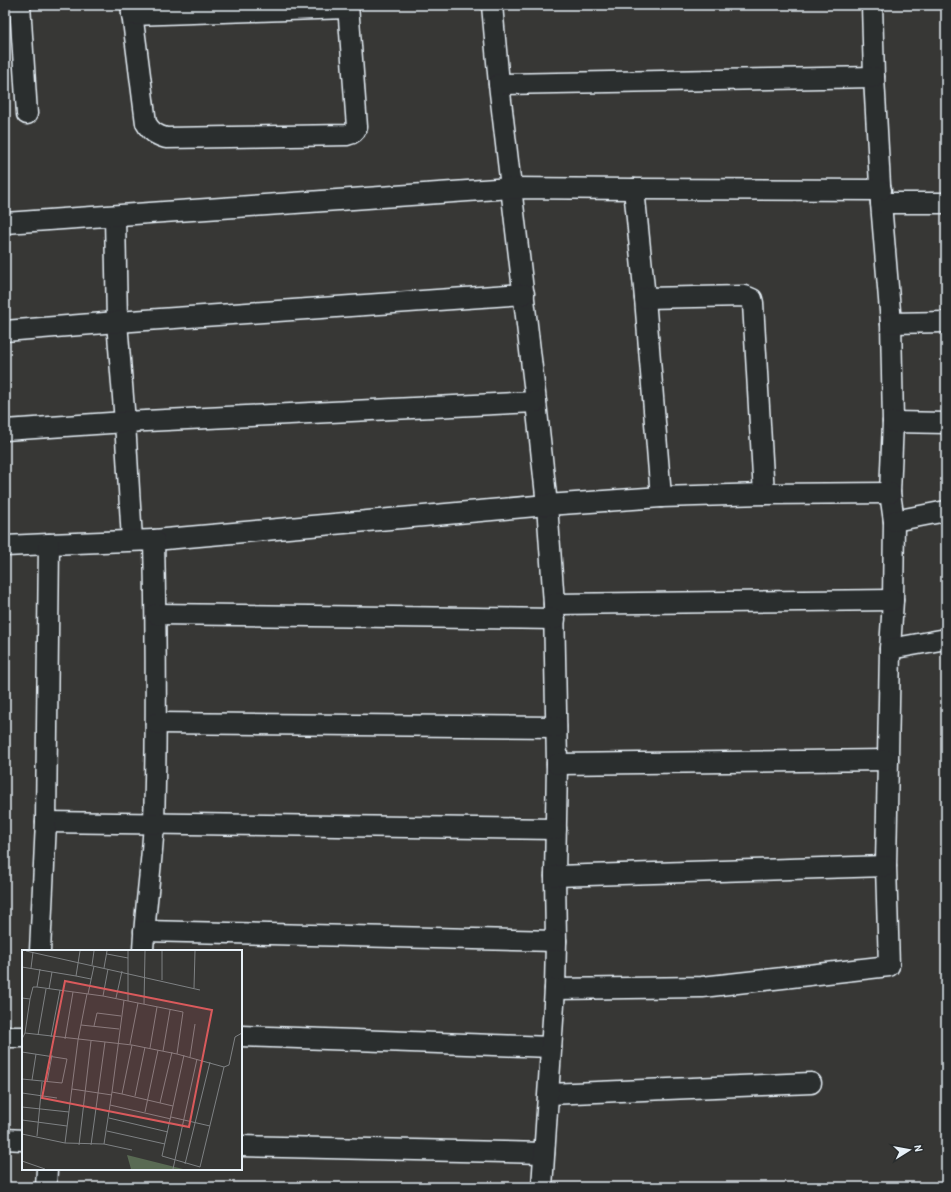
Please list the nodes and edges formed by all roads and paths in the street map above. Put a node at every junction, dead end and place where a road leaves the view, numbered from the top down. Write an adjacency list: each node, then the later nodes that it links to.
1 (20, 5): 8 (street)
2 (492, 5): 7 (street)
3 (872, 5): 6 (street)
4 (348, 6): 5 (street); 5 (street)
5 (132, 10)
6 (874, 77): 7 (street); 11 (street)
7 (499, 84): 9 (street)
8 (27, 114)
9 (511, 188): 10 (street); 13 (street); 15 (street)
10 (634, 189): 11 (street); 16 (street)
11 (881, 196): 12 (street); 19 (street)
12 (946, 203)
13 (115, 216): 14 (street); 17 (street)
14 (5, 223)
15 (524, 294): 17 (street); 21 (street)
16 (645, 298): 27 (street); 28 (street)
17 (117, 322): 20 (street); 22 (street)
18 (946, 322): 19 (street)
19 (891, 323): 23 (street)
20 (5, 331)
21 (536, 402): 22 (street); 29 (street)
22 (125, 422): 25 (street); 32 (street)
23 (893, 422): 24 (street); 26 (street)
24 (946, 424)
25 (5, 430)
26 (890, 493): 27 (street); 31 (street)
27 (764, 494): 28 (street)
28 (661, 497): 29 (street)
29 (547, 505): 33 (street); 37 (street)
30 (946, 511): 31 (street)
31 (894, 521): 36 (street)
32 (132, 540): 33 (street); 34 (street)
33 (154, 540): 38 (street)
34 (49, 544): 35 (street); 45 (street)
35 (5, 546)
36 (893, 600): 37 (street); 40 (street)
37 (554, 611): 38 (street); 42 (street)
38 (156, 614): 41 (street)
39 (946, 639): 40 (street)
40 (890, 649): 43 (street)
41 (156, 723): 42 (street); 46 (street)
42 (556, 727): 44 (street)
43 (888, 760): 44 (street); 48 (street)
44 (557, 764): 47 (street)
45 (46, 822): 46 (street); 52 (street)
46 (154, 824): 47 (street); 50 (street)
47 (556, 829): 49 (street)
48 (886, 866): 49 (street); 54 (street)
49 (555, 876): 51 (street)
50 (144, 931): 51 (street); 53 (street)
51 (556, 941): 54 (street)
52 (40, 950)
53 (143, 950)
54 (555, 989): 58 (street)
55 (242, 1036): 58 (street)
56 (5, 1037): 57 (street)
57 (22, 1037)
58 (551, 1046): 60 (street)
59 (811, 1083): 60 (street)
60 (548, 1094): 64 (street)
61 (5, 1139): 62 (street)
62 (22, 1140)
63 (242, 1146): 64 (street)
64 (544, 1153): 67 (street)
65 (47, 1170): 66 (street)
66 (46, 1187)
67 (542, 1187)

